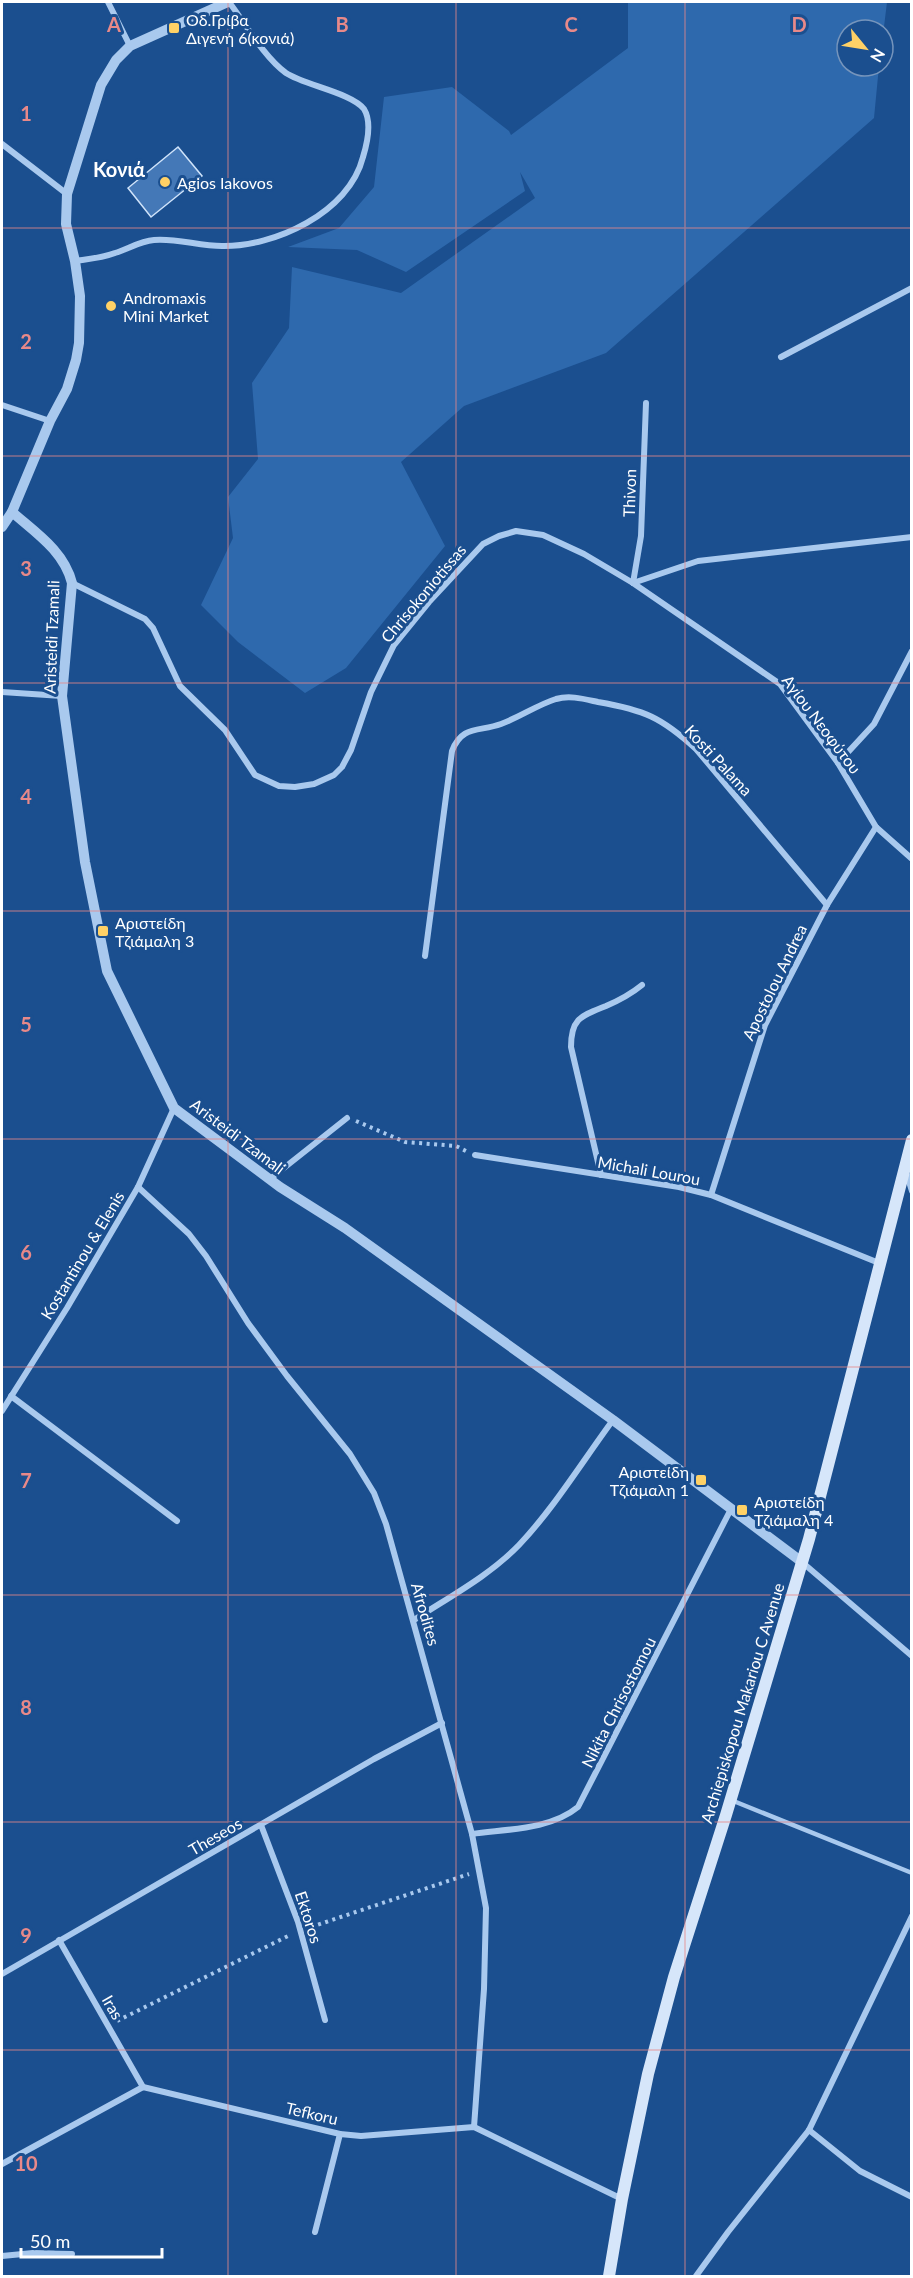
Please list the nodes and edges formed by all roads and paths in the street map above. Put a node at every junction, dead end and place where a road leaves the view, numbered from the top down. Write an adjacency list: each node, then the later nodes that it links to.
1 (108, 2): 3 (street)
2 (229, 2): 3 (street); 6 (street)
3 (130, 46): 5 (street)
4 (2, 144): 5 (street)
5 (67, 194): 6 (street)
6 (75, 261): 11 (street)
7 (912, 288): 8 (street)
8 (781, 357)
9 (646, 403): 15 (street, Thivon)
10 (2, 405): 11 (street)
11 (50, 421): 12 (street)
12 (12, 512): 13 (street); 16 (street, Aristeidi Tzamali)
13 (2, 527)
14 (911, 534): 15 (street)
15 (633, 583): 16 (street, Chrisokoniotissas); 20 (street, Αγίου Νεοφύτου)
16 (72, 584): 19 (street, Aristeidi Tzamali)
17 (912, 651): 20 (street)
18 (2, 692): 19 (street)
19 (62, 696): 26 (street, Aristeidi Tzamali)
20 (838, 763): 21 (street, Αγίου Νεοφύτου)
21 (876, 827): 22 (street, Αγίου Νεοφύτου); 23 (street, Apostolou Andrea)
22 (912, 859)
23 (827, 904): 24 (street, Kosti Palama); 35 (street, Apostolou Andrea)
24 (425, 956)
25 (642, 985): 31 (street)
26 (174, 1108): 32 (street, Aristeidi Tzamali); 33 (street, Kostantinou & Elenis)
27 (347, 1118): 29 (path); 32 (street)
28 (912, 1140): 30 (main road, Archiepiskopou Makariou C Avenue)
29 (475, 1155): 31 (street, Michali Lourou)
30 (905, 1165): 34 (street); 36 (main road, Archiepiskopou Makariou C Avenue)
31 (601, 1175): 35 (street, Michali Lourou)
32 (270, 1179): 39 (street, Aristeidi Tzamali)
33 (138, 1187): 37 (street, Kostantinou & Elenis); 43 (street, Afrodites)
34 (912, 1191)
35 (711, 1195): 36 (street, Michali Lourou)
36 (879, 1263): 42 (main road, Archiepiskopou Makariou C Avenue)
37 (11, 1396): 38 (street, Kostantinou & Elenis); 41 (street)
38 (2, 1411)
39 (613, 1420): 40 (street, Aristeidi Tzamali); 43 (street)
40 (731, 1509): 42 (street, Aristeidi Tzamali); 48 (street, Nikita Chrisostomou)
41 (177, 1521)
42 (802, 1562): 44 (street); 46 (main road, Archiepiskopou Makariou C Avenue)
43 (414, 1620): 45 (street, Afrodites)
44 (912, 1656)
45 (442, 1723): 47 (street, Theseos); 48 (street, Afrodites)
46 (731, 1800): 49 (lane); 60 (main road, Archiepiskopou Makariou C Avenue)
47 (261, 1825): 51 (street, Theseos); 53 (street, Ektoros)
48 (472, 1834): 55 (street, Afrodites)
49 (912, 1873)
50 (912, 1916): 56 (street)
51 (59, 1940): 52 (street, Theseos); 54 (street, Iras)
52 (2, 1974)
53 (325, 2020)
54 (143, 2086): 57 (street, Tefkoru); 58 (street)
55 (474, 2127): 57 (street, Tefkoru); 60 (street)
56 (809, 2130): 59 (street); 65 (street)
57 (340, 2134): 61 (street)
58 (2, 2164)
59 (912, 2197)
60 (622, 2199): 64 (main road, Archiepiskopou Makariou C Avenue)
61 (315, 2232)
62 (72, 2254): 63 (street)
63 (2, 2256)
64 (609, 2277)
65 (696, 2277)

